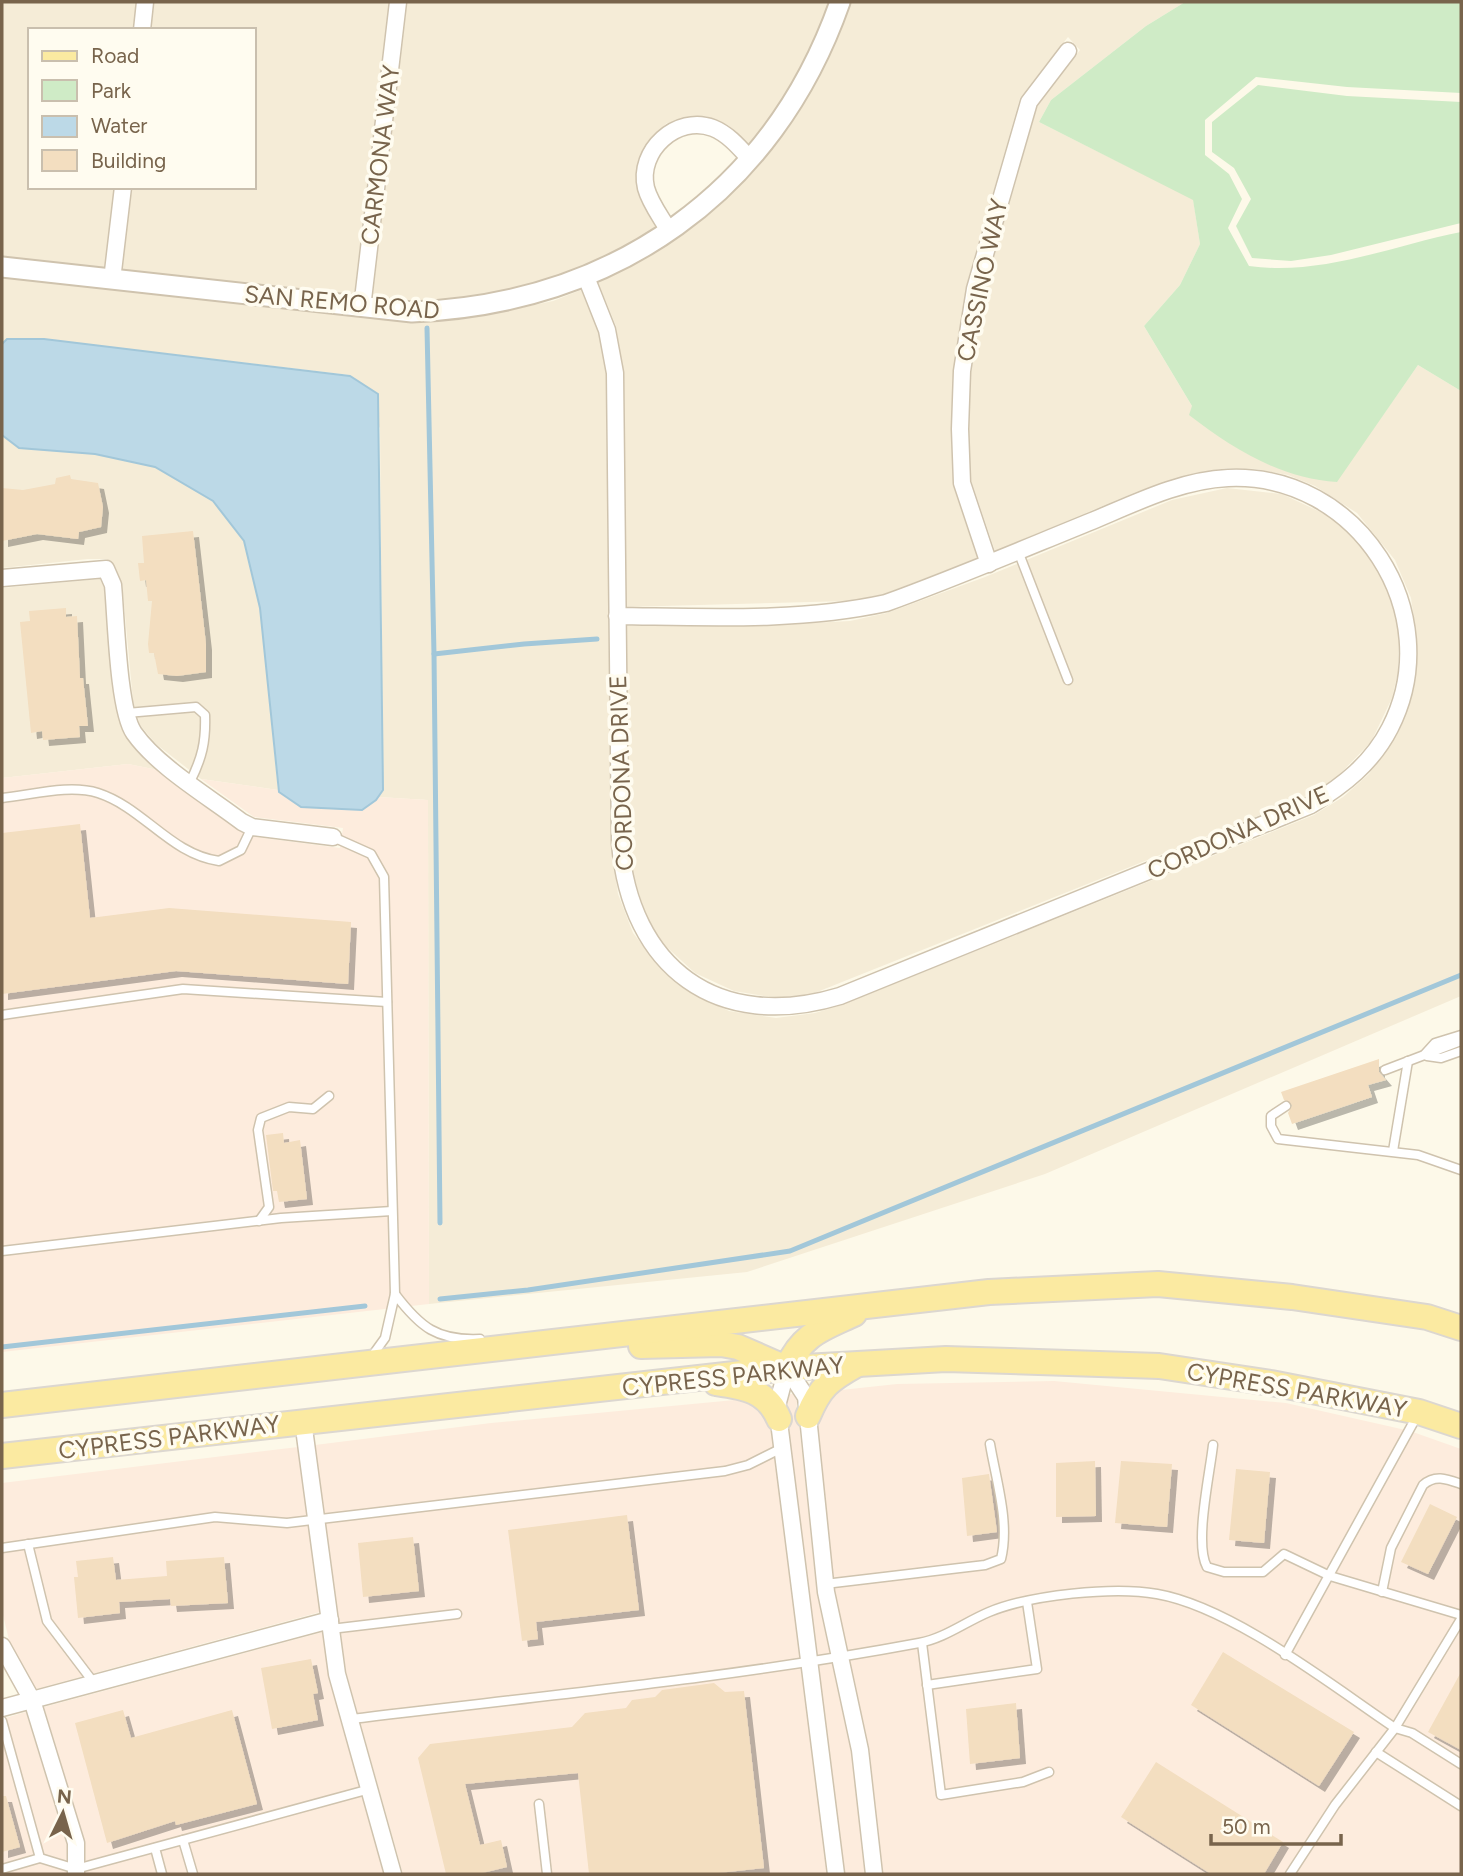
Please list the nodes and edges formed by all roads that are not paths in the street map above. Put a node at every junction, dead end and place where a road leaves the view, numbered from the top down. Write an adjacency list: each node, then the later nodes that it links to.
1 (145, 2): 4 (street)
2 (398, 2): 12 (street, CARMONA WAY)
3 (840, 2): 6 (street, SAN REMO ROAD)
4 (142, 28)
5 (1068, 51): 14 (street, CASSINO WAY)
6 (750, 159): 8 (street, SAN REMO ROAD); 8 (street)
7 (123, 189): 11 (street)
8 (669, 231): 10 (street, SAN REMO ROAD)
9 (2, 267): 11 (street, SAN REMO ROAD)
10 (586, 277): 12 (street, SAN REMO ROAD); 16 (street, CORDONA DRIVE)
11 (112, 280): 12 (street, SAN REMO ROAD)
12 (362, 308)
13 (1018, 551): 14 (street, CORDONA DRIVE); 16 (street, CORDONA DRIVE); 17 (lane)
14 (989, 564): 16 (street, CORDONA DRIVE)
15 (2, 578): 18 (street)
16 (617, 616)
17 (1069, 680)
18 (127, 713): 19 (street); 19 (lane)
19 (190, 782): 21 (street)
20 (2, 798): 21 (lane)
21 (252, 827): 22 (street)
22 (333, 837): 23 (lane)
23 (387, 1002): 24 (lane); 35 (lane)
24 (2, 1015)
25 (1461, 1035): 28 (lane)
26 (1461, 1041): 28 (lane)
27 (1461, 1051): 28 (lane)
28 (1424, 1055): 29 (lane)
29 (1408, 1061): 30 (lane); 33 (lane)
30 (1385, 1070)
31 (329, 1096): 36 (lane)
32 (1286, 1106): 33 (lane)
33 (1393, 1151): 34 (lane)
34 (1461, 1170)
35 (391, 1211): 36 (lane); 38 (lane)
36 (259, 1222): 37 (lane)
37 (2, 1251)
38 (395, 1294): 42 (lane); 43 (lane)
39 (873, 1305): 40 (main road, CYPRESS PARKWAY); 41 (main road, CYPRESS PARKWAY); 45 (main road)
40 (1461, 1328)
41 (609, 1330): 43 (main road, CYPRESS PARKWAY); 45 (main road)
42 (490, 1338)
43 (361, 1363): 47 (main road, CYPRESS PARKWAY)
44 (858, 1364): 45 (main road, CYPRESS PARKWAY); 52 (main road, CYPRESS PARKWAY); 53 (main road)
45 (787, 1368): 48 (main road, CYPRESS PARKWAY); 53 (street); 54 (street)
46 (167, 1376): 47 (lane)
47 (231, 1378): 51 (main road, CYPRESS PARKWAY)
48 (691, 1379): 54 (main road); 55 (main road, CYPRESS PARKWAY)
49 (52, 1389): 50 (lane)
50 (40, 1390)
51 (2, 1405)
52 (1419, 1412): 56 (main road, CYPRESS PARKWAY); 65 (lane)
53 (808, 1416): 66 (street)
54 (779, 1419): 59 (street)
55 (303, 1421): 60 (main road, CYPRESS PARKWAY); 62 (street)
56 (1461, 1426)
57 (990, 1444): 66 (lane)
58 (1213, 1445): 65 (lane)
59 (782, 1448): 62 (lane); 76 (street)
60 (2, 1457)
61 (1461, 1484): 67 (lane)
62 (316, 1520): 63 (lane); 71 (street)
63 (28, 1544): 64 (lane); 77 (lane)
64 (2, 1548)
65 (1330, 1576): 67 (lane); 74 (lane)
66 (825, 1584): 75 (street)
67 (1382, 1592): 70 (lane)
68 (1027, 1602): 72 (lane); 74 (lane); 78 (lane)
69 (457, 1614): 71 (lane)
70 (1461, 1617): 83 (lane)
71 (331, 1624): 77 (street); 81 (street)
72 (922, 1643): 75 (lane); 78 (lane)
73 (2, 1650): 79 (street)
74 (1285, 1655): 83 (lane)
75 (838, 1656): 76 (lane); 101 (street)
76 (811, 1661): 81 (lane); 100 (street)
77 (94, 1683): 79 (street)
78 (927, 1685): 87 (lane)
79 (32, 1700): 80 (street); 95 (street)
80 (2, 1708)
81 (351, 1719): 88 (street)
82 (2, 1721): 85 (lane)
83 (1395, 1728): 84 (lane); 86 (lane)
84 (1377, 1752): 90 (lane); 102 (lane)
85 (6, 1758): 93 (lane)
86 (1461, 1763)
87 (1049, 1772)
88 (370, 1789): 91 (lane); 98 (street)
89 (539, 1804): 99 (lane)
90 (1461, 1806)
91 (183, 1840): 92 (lane); 97 (lane)
92 (155, 1848): 95 (lane); 96 (lane)
93 (40, 1858): 94 (lane); 95 (lane)
94 (2, 1869)
95 (76, 1872)
96 (162, 1874)
97 (193, 1874)
98 (393, 1874)
99 (547, 1874)
100 (836, 1874)
101 (874, 1874)
102 (1290, 1874)

